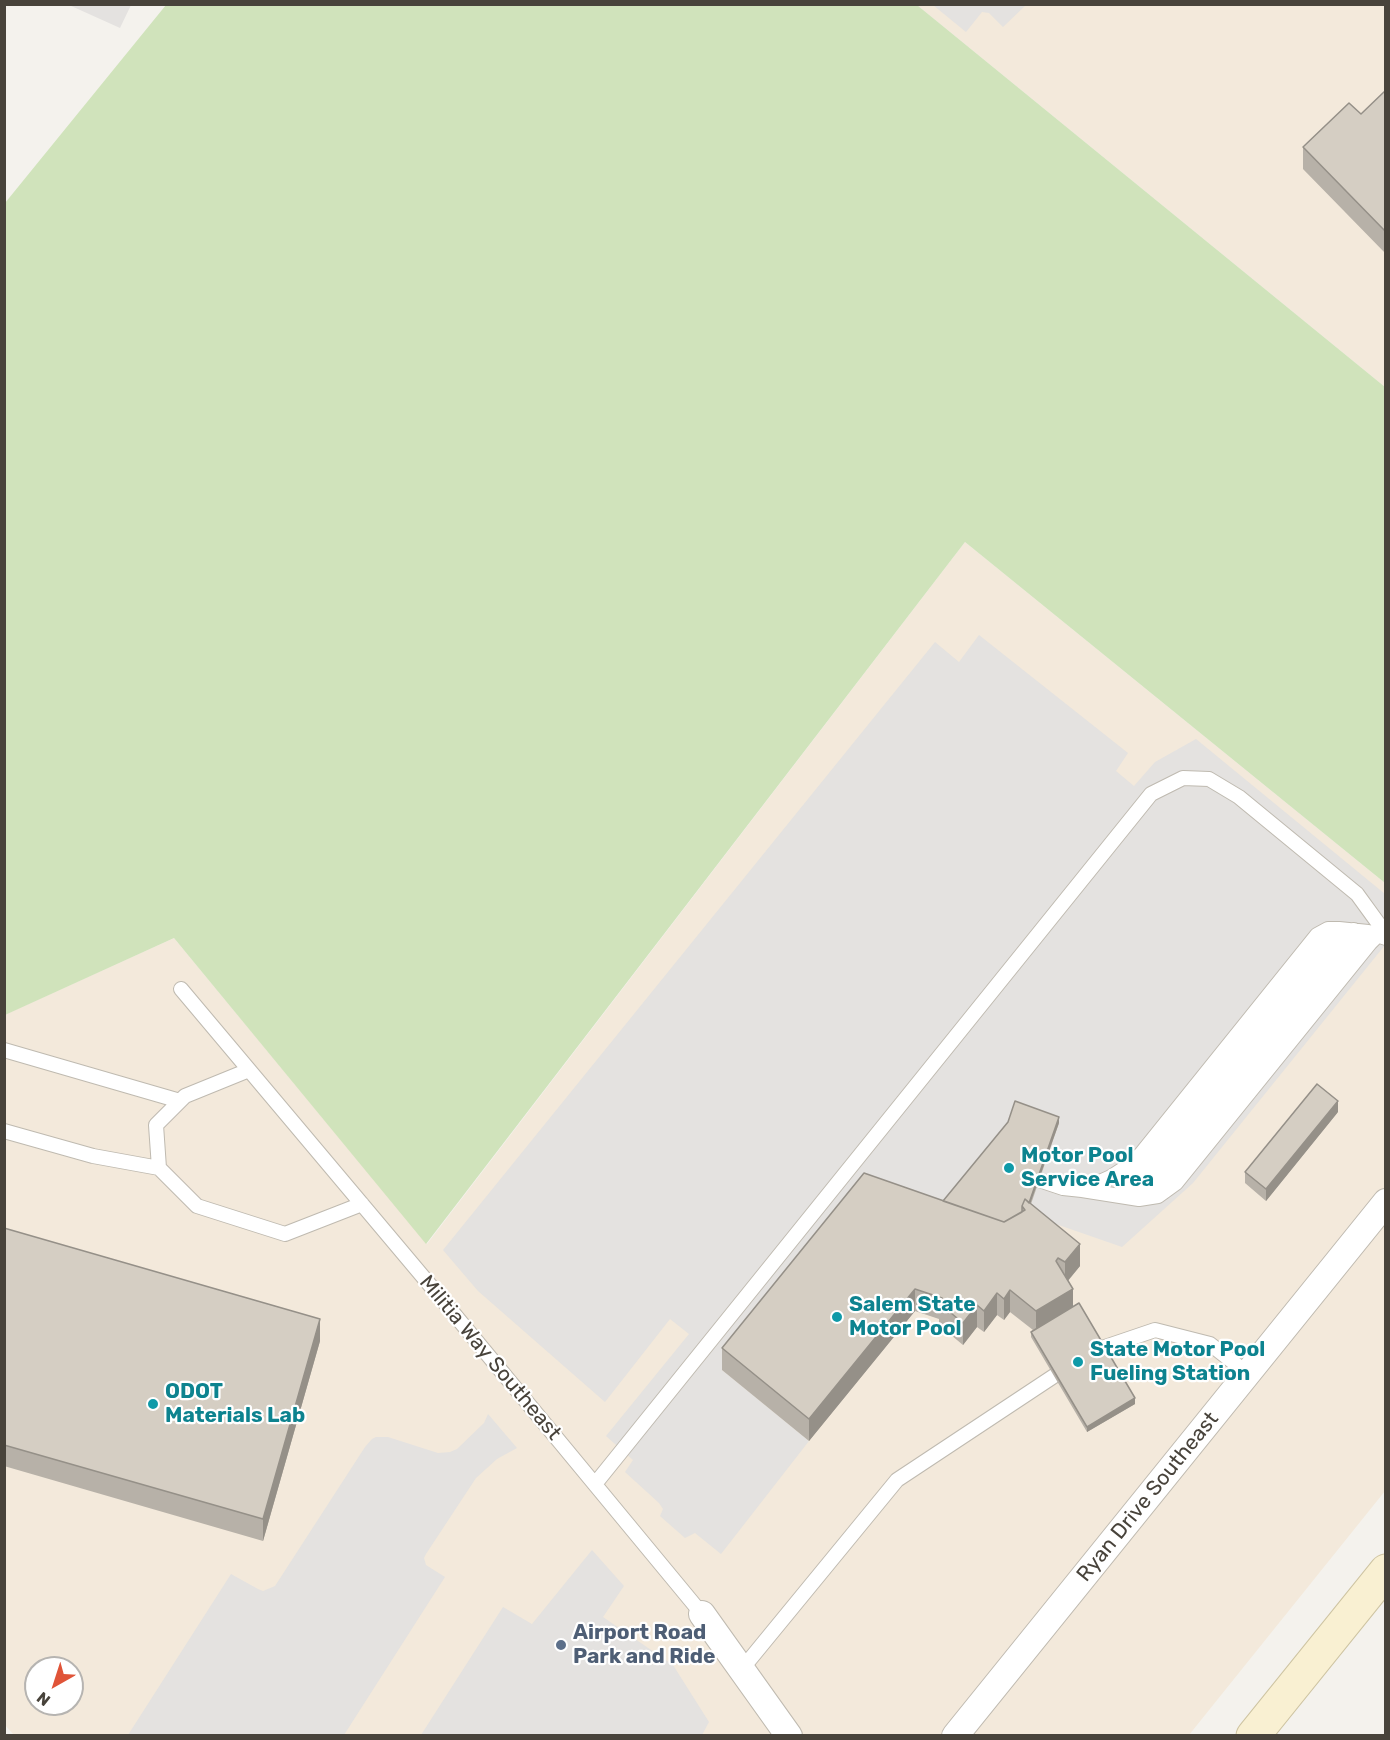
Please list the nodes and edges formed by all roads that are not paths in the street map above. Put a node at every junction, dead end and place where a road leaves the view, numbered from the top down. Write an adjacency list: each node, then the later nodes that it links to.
1 (1374, 934): 9 (lane); 9 (lane); 9 (lane); 15 (lane)
2 (181, 988): 4 (lane, Militia Way Southeast)
3 (4, 1050): 5 (lane)
4 (249, 1070): 5 (lane); 11 (lane, Militia Way Southeast)
5 (180, 1101): 7 (lane)
6 (4, 1131): 7 (lane)
7 (159, 1168): 11 (lane)
8 (1039, 1180): 9 (lane)
9 (1082, 1190)
10 (1386, 1202): 13 (street, Ryan Drive Southeast)
11 (362, 1204): 15 (lane, Militia Way Southeast)
12 (1101, 1347): 13 (lane)
13 (1247, 1374): 20 (street, Ryan Drive Southeast)
14 (1054, 1376): 18 (lane)
15 (595, 1484): 17 (lane, Militia Way Southeast)
16 (1386, 1571): 21 (main road)
17 (702, 1614): 18 (street, Militia Way Southeast)
18 (742, 1669): 19 (street, Militia Way Southeast)
19 (789, 1736)
20 (955, 1736)
21 (1253, 1736)

